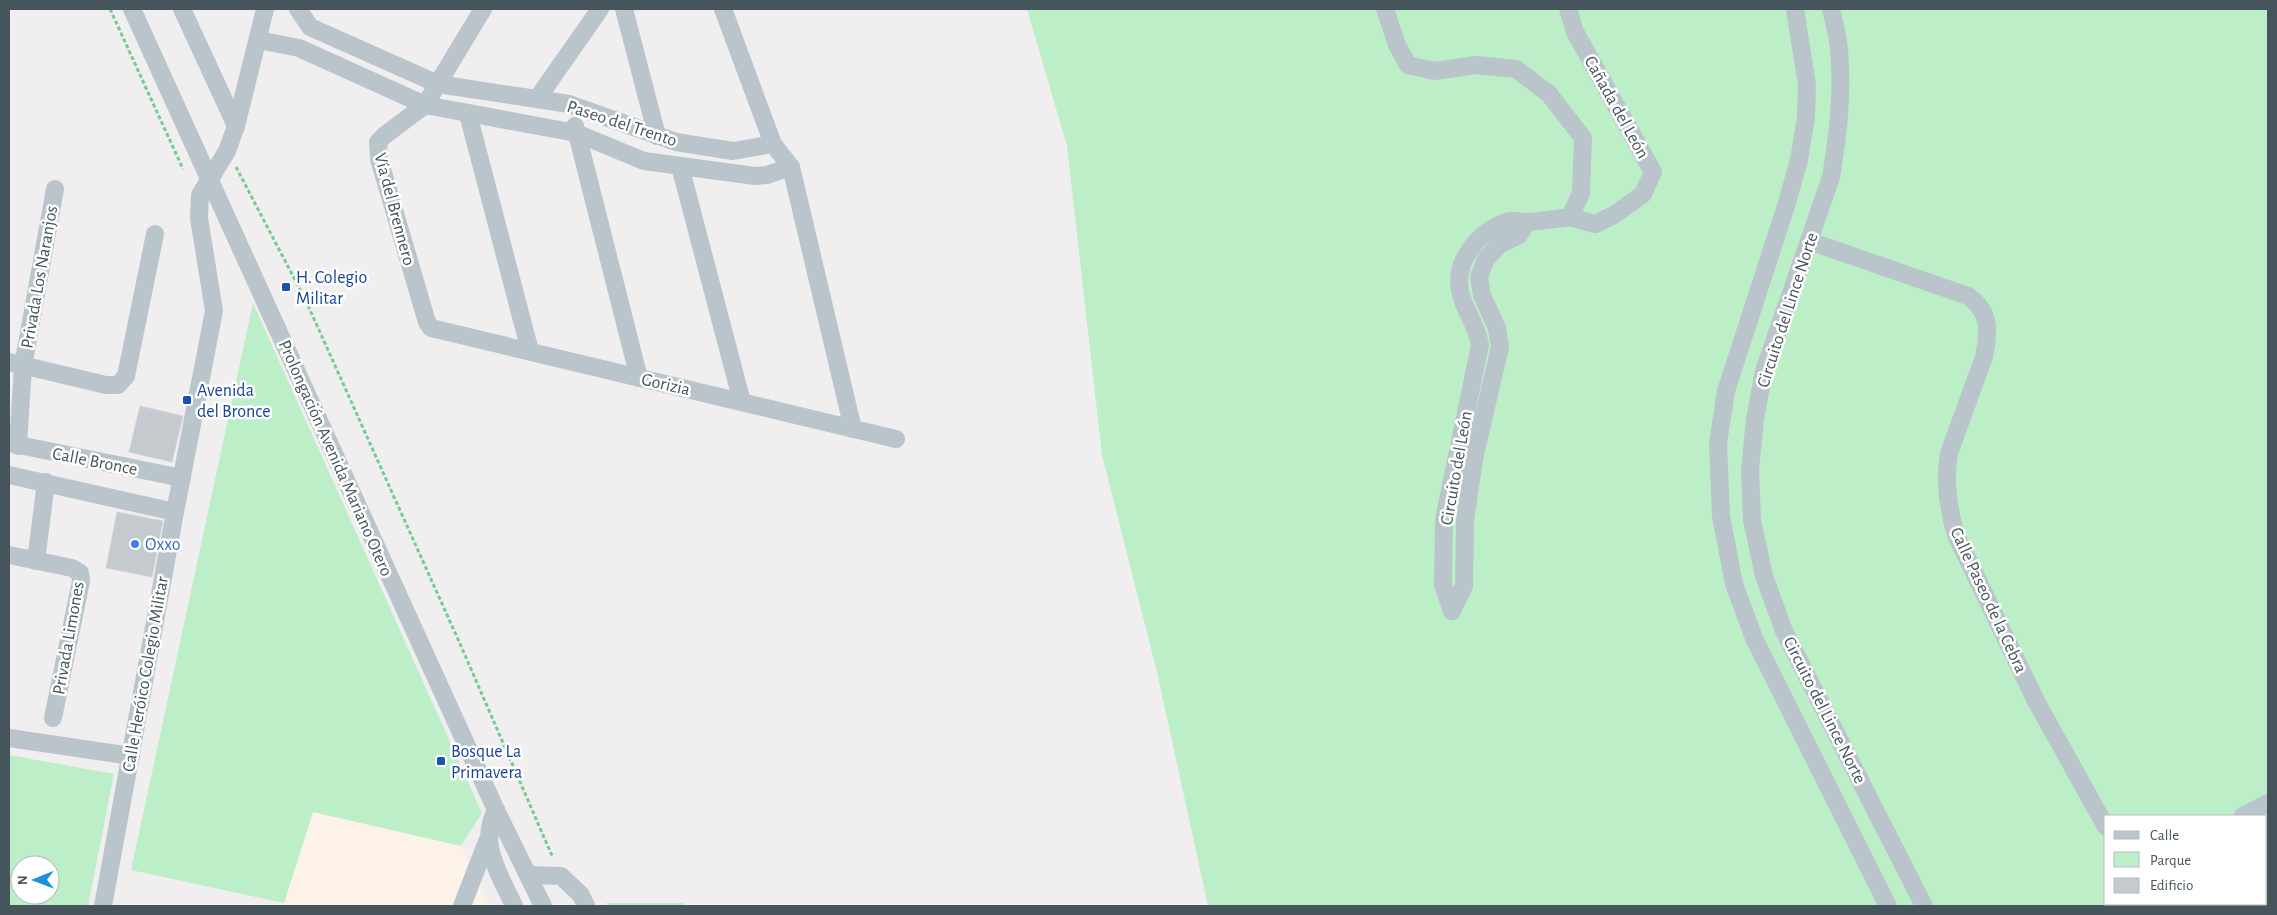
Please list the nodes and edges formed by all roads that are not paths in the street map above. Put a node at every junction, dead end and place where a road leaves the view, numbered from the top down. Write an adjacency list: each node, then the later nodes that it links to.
1 (132, 9): 27 (street, Prolongación Avenida Mariano Otero)
2 (182, 9): 21 (street)
3 (265, 9): 14 (street, Calle Heróico Colegio Militar)
4 (298, 9): 13 (street)
5 (483, 9): 16 (street)
6 (600, 9): 17 (street)
7 (624, 9): 23 (street)
8 (723, 9): 24 (street)
9 (1385, 9): 29 (street)
10 (1568, 9): 29 (street, Cañada del León)
11 (1795, 9): 61 (street, Circuito del Lince Norte)
12 (1831, 9): 32 (street, Circuito del Lince Norte)
13 (310, 27): 15 (street); 16 (street, Paseo del Trento)
14 (258, 40): 15 (street, Paseo del Trento); 21 (street, Calle Heróico Colegio Militar)
15 (299, 48): 19 (street, Paseo del Trento)
16 (438, 84): 17 (street, Paseo del Trento); 19 (street)
17 (537, 99): 18 (street, Paseo del Trento)
18 (569, 104): 22 (street); 23 (street, Paseo del Trento)
19 (425, 106): 20 (street, Paseo del Trento); 33 (street, Vía del Brennero)
20 (468, 114): 22 (street, Paseo del Trento); 34 (street)
21 (236, 126): 27 (street, Calle Heróico Colegio Militar)
22 (576, 133): 25 (street, Paseo del Trento); 36 (street)
23 (657, 136): 24 (street, Paseo del Trento)
24 (773, 144): 26 (street)
25 (680, 166): 26 (street, Paseo del Trento); 37 (street)
26 (791, 167): 38 (street)
27 (210, 179): 42 (street, Calle Heróico Colegio Militar); 51 (street, Prolongación Avenida Mariano Otero)
28 (55, 189): 35 (street, Privada Los Naranjos)
29 (1570, 217): 30 (street, Circuito del León)
30 (1527, 222): 30 (street, Circuito del León)
31 (155, 234): 35 (street, Privada Los Naranjos)
32 (1809, 241): 53 (street, Calle Paseo de la Cebra); 62 (street, Circuito del Lince Norte)
33 (436, 330): 34 (street, Gorizia)
34 (530, 351): 36 (street, Gorizia)
35 (16, 364): 40 (street, Privada Los Naranjos)
36 (639, 378): 37 (street, Gorizia)
37 (742, 402): 38 (street, Gorizia)
38 (853, 429): 39 (street, Gorizia)
39 (896, 439)
40 (13, 444): 42 (street, Calle Bronce)
41 (9, 475): 43 (street, Calle Bronce)
42 (182, 478): 44 (street, Calle Heróico Colegio Militar)
43 (46, 482): 44 (street, Calle Bronce); 46 (street)
44 (175, 512): 49 (street, Calle Heróico Colegio Militar)
45 (9, 555): 46 (street, Privada Limones)
46 (36, 561): 47 (street, Privada Limones)
47 (53, 718)
48 (9, 738): 49 (street)
49 (131, 756): 56 (street, Calle Heróico Colegio Militar)
50 (2268, 803): 52 (street)
51 (496, 810): 54 (street); 55 (street, Prolongación Avenida Mariano Otero)
52 (2245, 815)
53 (2104, 823)
54 (488, 839): 57 (street); 58 (street)
55 (530, 875): 59 (street, Prolongación Avenida Mariano Otero); 60 (street)
56 (103, 906)
57 (462, 906)
58 (514, 906)
59 (543, 906)
60 (586, 906)
61 (1888, 906)
62 (1924, 906)

